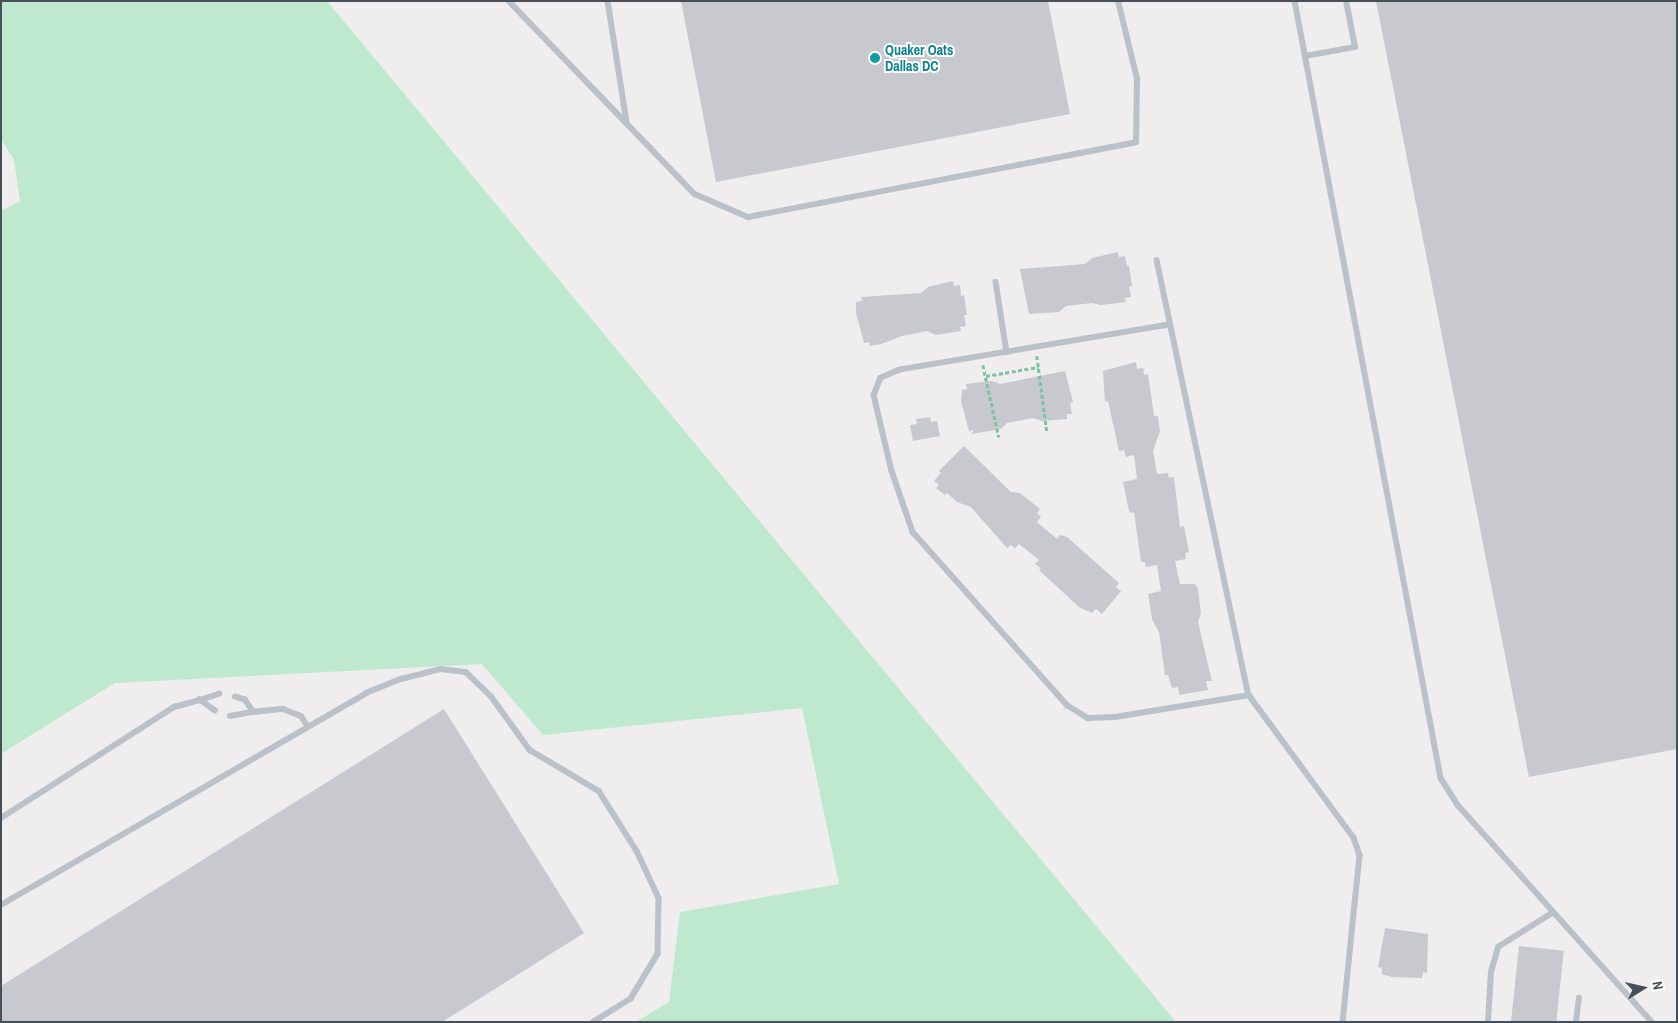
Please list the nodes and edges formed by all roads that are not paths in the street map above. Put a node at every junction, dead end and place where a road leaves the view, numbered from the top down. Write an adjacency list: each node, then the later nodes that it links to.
1 (509, 1): 7 (lane)
2 (608, 1): 7 (lane)
3 (1118, 1): 7 (lane)
4 (1295, 1): 6 (lane)
5 (1346, 1): 6 (lane)
6 (1305, 56): 22 (lane)
7 (627, 124)
8 (1157, 260): 10 (lane)
9 (996, 282): 11 (lane)
10 (1169, 325): 11 (lane); 13 (lane)
11 (1008, 352): 13 (lane)
12 (219, 694): 15 (lane)
13 (1249, 695): 25 (lane)
14 (234, 697): 17 (lane)
15 (200, 700): 16 (lane); 20 (lane)
16 (215, 711)
17 (253, 712): 18 (lane); 19 (lane)
18 (230, 716)
19 (308, 726): 21 (lane); 24 (lane)
20 (1, 818)
21 (1, 906)
22 (1552, 913): 26 (lane); 28 (lane)
23 (1579, 998): 27 (lane)
24 (594, 1022)
25 (1343, 1022)
26 (1488, 1022)
27 (1576, 1022)
28 (1652, 1022)

